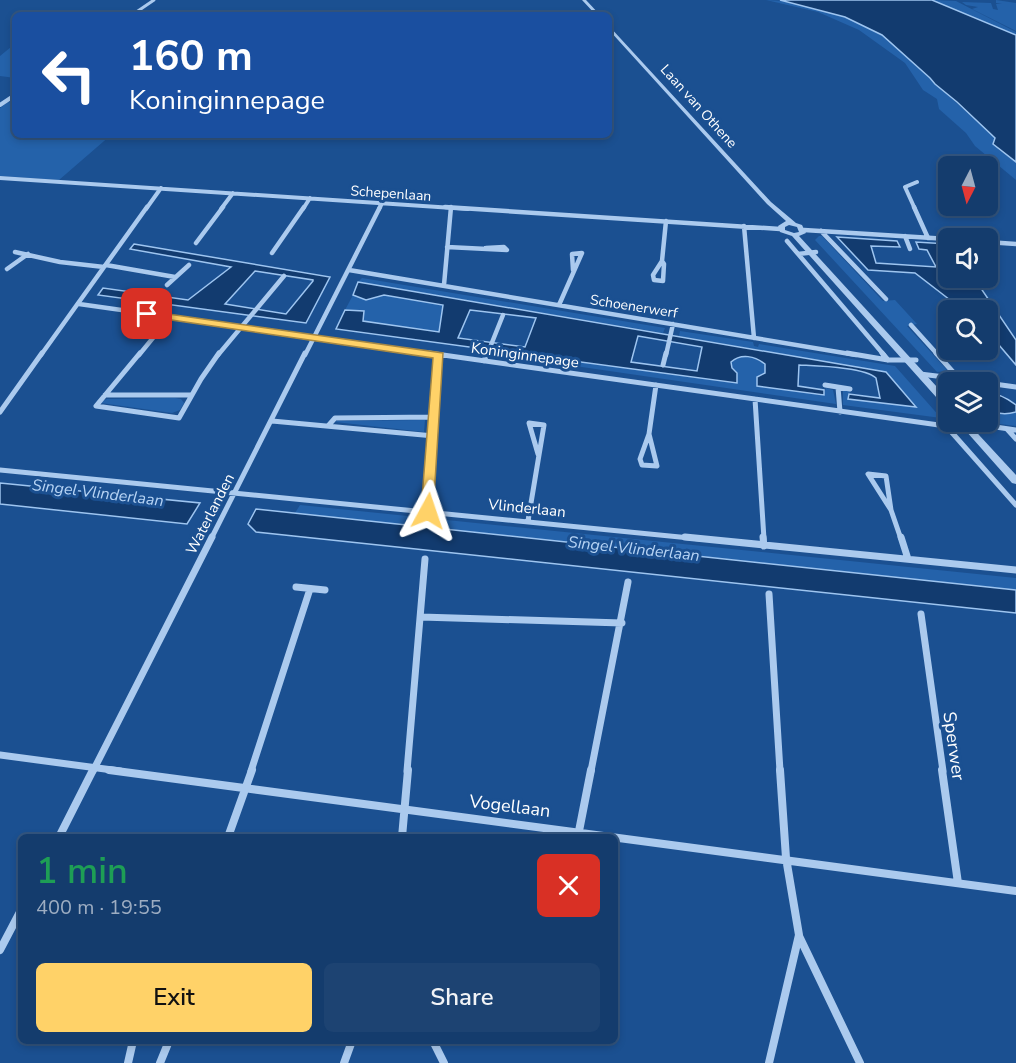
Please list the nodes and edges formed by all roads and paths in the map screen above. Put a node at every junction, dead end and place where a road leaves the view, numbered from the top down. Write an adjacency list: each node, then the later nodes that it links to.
1 (154, 0): 3 (street)
2 (584, 0): 4 (street)
3 (136, 12)
4 (595, 12)
5 (612, 30): 12 (street, Laan van Othene)
6 (0, 178): 8 (street, Schepenlaan)
7 (916, 182): 21 (street)
8 (161, 188): 9 (street, Schepenlaan); 36 (street)
9 (233, 193): 10 (street, Schepenlaan); 23 (street)
10 (310, 198): 11 (street, Schepenlaan); 31 (street)
11 (382, 203): 13 (street, Schepenlaan); 38 (street, Waterlanden)
12 (769, 203): 15 (street, Laan van Othene); 17 (street, Laan van Othene)
13 (451, 207): 14 (street, Schepenlaan); 26 (street)
14 (666, 221): 16 (street, Schepenlaan); 34 (street)
15 (793, 224): 17 (street); 19 (street, Laan van Othene)
16 (744, 226): 17 (street, Schepenlaan); 53 (street)
17 (781, 226): 19 (street)
18 (821, 231): 19 (street); 20 (street); 44 (street)
19 (797, 235): 30 (street); 33 (street)
20 (905, 236): 21 (street); 28 (street)
21 (928, 238): 22 (street)
22 (938, 238)
23 (196, 243)
24 (998, 243): 25 (street)
25 (1016, 244)
26 (447, 247): 27 (street); 43 (street)
27 (486, 248)
28 (910, 249)
29 (15, 252): 32 (street)
30 (813, 252): 33 (street); 57 (street)
31 (272, 253)
32 (28, 254): 36 (street); 37 (street)
33 (798, 254): 55 (street)
34 (662, 261): 34 (street)
35 (189, 265): 41 (street)
36 (105, 266): 41 (street); 45 (street)
37 (8, 269)
38 (349, 270): 43 (street, Schoenerwerf); 52 (street, Waterlanden)
39 (573, 270): 46 (street)
40 (285, 276): 51 (street)
41 (175, 277): 42 (street)
42 (168, 285)
43 (444, 285): 46 (street, Schoenerwerf)
44 (886, 299)
45 (79, 304): 48 (street, Koninginnepage); 73 (street)
46 (559, 305): 49 (street, Schoenerwerf)
47 (503, 315): 56 (street)
48 (170, 317): 51 (street, Koninginnepage); 70 (street)
49 (673, 324): 53 (street, Schoenerwerf); 58 (street)
50 (911, 326): 59 (street)
51 (239, 327): 52 (street, Koninginnepage); 71 (street)
52 (314, 337): 54 (street, Koninginnepage); 76 (street, Waterlanden)
53 (754, 338): 55 (street, Schoenerwerf)
54 (439, 355): 56 (street, Koninginnepage); 75 (street)
55 (888, 360): 57 (street, Schoenerwerf)
56 (484, 361): 62 (street, Koninginnepage)
57 (912, 361): 60 (street)
58 (663, 366)
59 (953, 372)
60 (924, 374): 61 (street); 66 (street); 69 (street)
61 (938, 375)
62 (656, 385): 72 (street, Koninginnepage); 85 (street)
63 (998, 385): 67 (street)
64 (825, 386): 65 (street)
65 (838, 387): 68 (street); 74 (street)
66 (938, 387)
67 (1016, 387)
68 (850, 389)
69 (938, 392)
70 (105, 395): 71 (street); 71 (street)
71 (190, 395)
72 (755, 399): 74 (street, Koninginnepage); 97 (street)
73 (0, 412)
74 (840, 412): 77 (street, Koninginnepage)
75 (435, 417): 78 (street); 86 (street)
76 (272, 421): 78 (street); 92 (street, Waterlanden)
77 (938, 425)
78 (328, 426): 86 (street)
79 (998, 428): 80 (street, Koninginnepage)
80 (1006, 429): 81 (street, Koninginnepage); 87 (street)
81 (1016, 430)
82 (952, 432): 93 (street)
83 (976, 432): 91 (street)
84 (977, 432): 90 (street)
85 (649, 434): 85 (street)
86 (434, 436): 95 (street)
87 (1016, 439)
88 (538, 454): 88 (street); 96 (street)
89 (0, 470): 92 (street, Vlinderlaan)
90 (1016, 472)
91 (1016, 481)
92 (236, 493): 95 (street, Vlinderlaan); 110 (street, Waterlanden)
93 (1016, 505)
94 (891, 510): 94 (street); 99 (street)
95 (428, 511): 96 (street, Vlinderlaan)
96 (528, 521): 97 (street, Vlinderlaan)
97 (764, 546): 99 (street, Vlinderlaan)
98 (425, 559): 107 (street)
99 (908, 559): 100 (street, Vlinderlaan)
100 (1016, 570)
101 (628, 582): 108 (street)
102 (296, 587): 103 (street)
103 (310, 589): 104 (street); 111 (street)
104 (325, 590)
105 (769, 594): 119 (street)
106 (921, 614): 120 (street, Sperwer)
107 (421, 617): 108 (street); 112 (street)
108 (622, 623): 113 (street)
109 (0, 755): 110 (street, Vogellaan)
110 (96, 767): 111 (street, Vogellaan); 114 (street, Waterlanden)
111 (246, 787): 112 (street, Vogellaan); 115 (street)
112 (404, 809): 113 (street, Vogellaan); 116 (street)
113 (579, 831): 117 (street, Vogellaan)
114 (61, 834)
115 (229, 834)
116 (402, 834)
117 (589, 834)
118 (618, 838): 119 (street, Vogellaan)
119 (786, 858): 120 (street, Vogellaan); 123 (street)
120 (958, 883): 121 (street, Vogellaan)
121 (1016, 892)
122 (18, 916): 124 (street)
123 (799, 935): 133 (street); 134 (street)
124 (0, 950)
125 (132, 1044): 129 (street)
126 (168, 1044): 130 (street)
127 (351, 1044): 131 (street)
128 (434, 1044): 132 (street)
129 (128, 1063)
130 (160, 1063)
131 (344, 1063)
132 (444, 1063)
133 (769, 1063)
134 (860, 1063)

